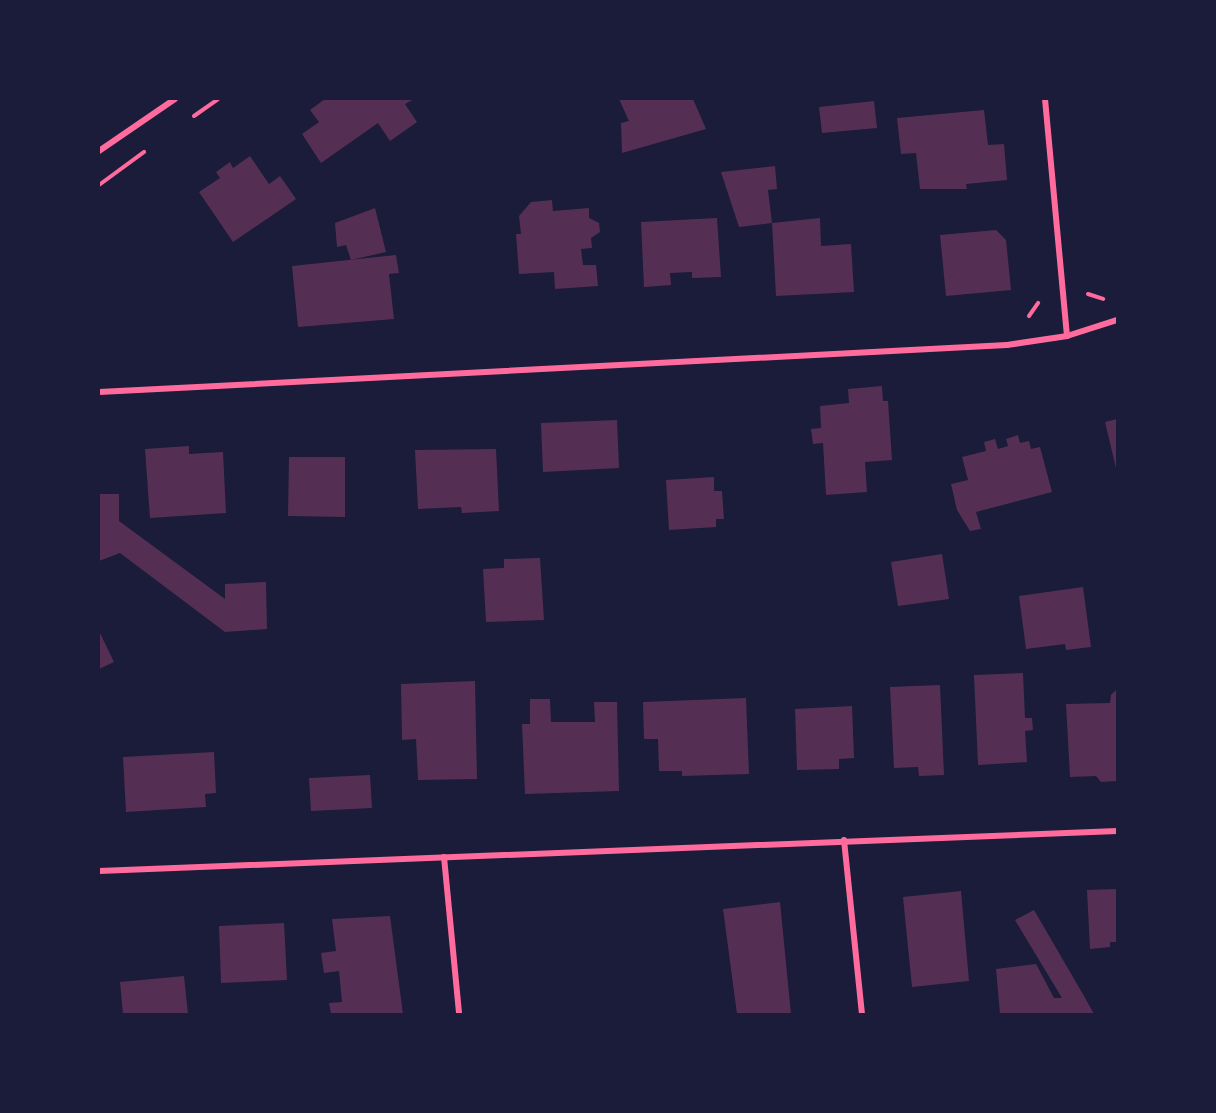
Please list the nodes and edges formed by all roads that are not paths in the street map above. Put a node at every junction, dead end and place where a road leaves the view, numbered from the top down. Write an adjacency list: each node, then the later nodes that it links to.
1 (175, 99): 3 (street)
2 (1045, 99): 5 (street)
3 (99, 151)
4 (1117, 320): 5 (street)
5 (1067, 336): 6 (street)
6 (99, 392)
7 (1117, 831): 8 (street)
8 (844, 840): 9 (street); 12 (street)
9 (444, 857): 10 (street); 11 (street)
10 (99, 872)
11 (459, 1014)
12 (862, 1014)

